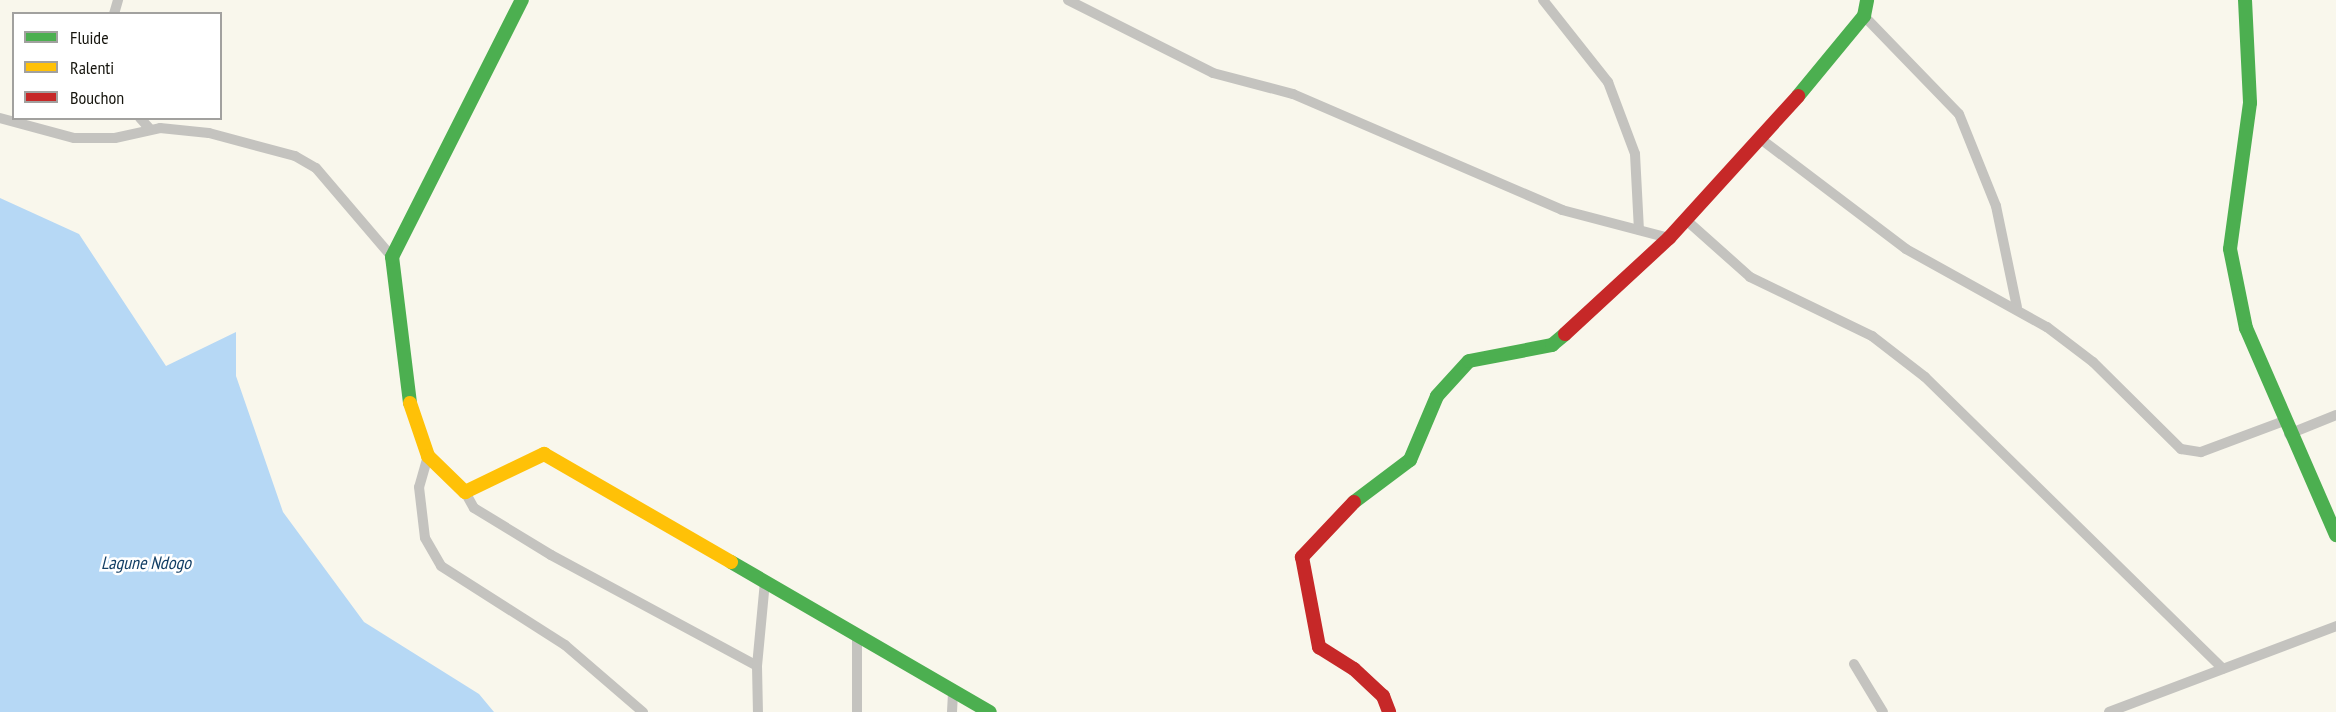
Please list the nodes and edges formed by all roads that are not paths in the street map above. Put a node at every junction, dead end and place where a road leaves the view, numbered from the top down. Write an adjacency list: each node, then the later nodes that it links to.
1 (522, 0): 14 (street)
2 (1068, 0): 12 (street)
3 (1544, 0): 12 (street)
4 (1867, 0): 6 (street)
5 (2245, 0): 17 (street)
6 (1864, 16): 10 (street); 15 (street)
7 (0, 118): 9 (street)
8 (142, 120): 9 (street)
9 (149, 128): 14 (street)
10 (1762, 140): 11 (street); 15 (street)
11 (1685, 219): 13 (street); 26 (street)
12 (1639, 230): 13 (street)
13 (1669, 238): 33 (street)
14 (392, 257): 18 (street)
15 (2017, 307): 17 (street)
16 (2336, 415): 17 (street)
17 (2287, 428): 20 (street)
18 (428, 456): 19 (street); 28 (street)
19 (465, 492): 21 (street); 25 (street)
20 (2336, 535)
21 (765, 582): 23 (street); 25 (street)
22 (2336, 626): 26 (street)
23 (856, 634): 27 (street); 30 (street)
24 (1854, 664): 34 (street)
25 (757, 666): 29 (street)
26 (2223, 669): 35 (street)
27 (953, 693): 31 (street); 32 (street)
28 (643, 712)
29 (758, 712)
30 (856, 712)
31 (952, 712)
32 (990, 712)
33 (1389, 712)
34 (1882, 712)
35 (2109, 712)

